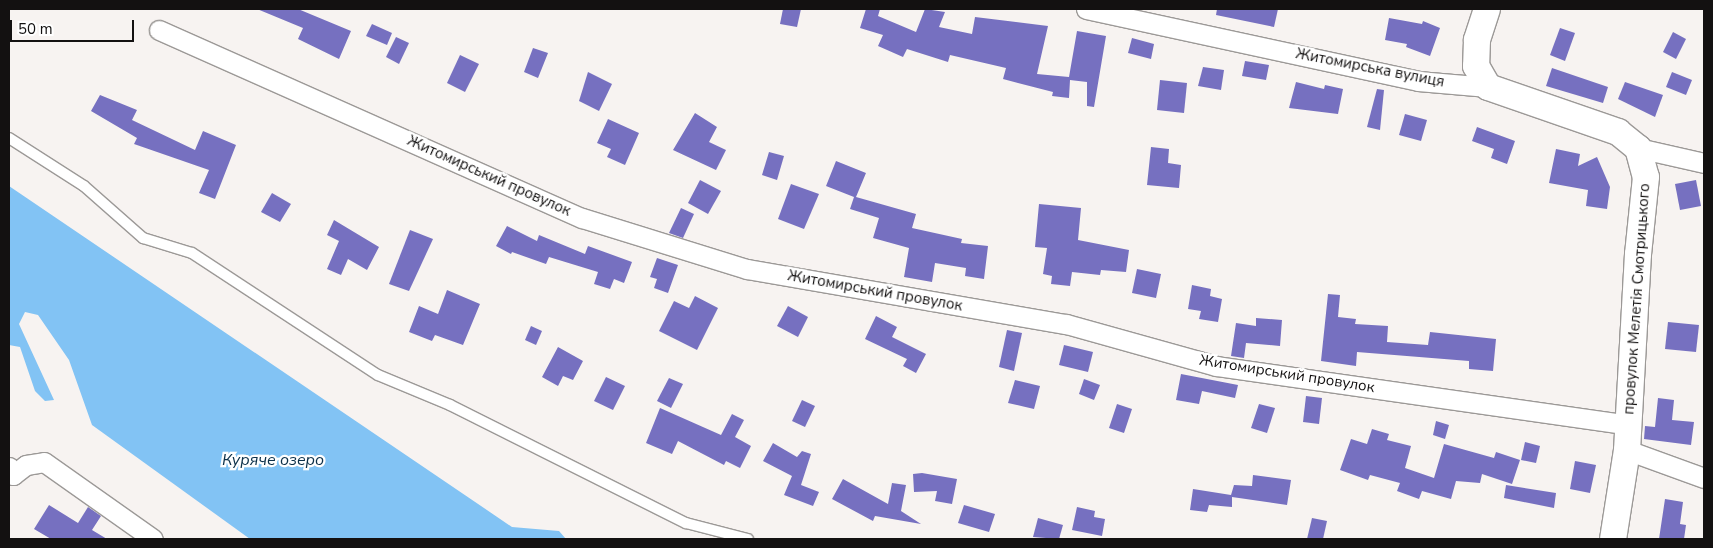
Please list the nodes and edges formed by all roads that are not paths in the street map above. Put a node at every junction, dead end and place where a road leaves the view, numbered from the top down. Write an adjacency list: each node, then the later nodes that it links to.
1 (1086, 9): 4 (street, Житомирська вулиця)
2 (1488, 9): 4 (street)
3 (159, 30): 8 (street, Житомирський провулок)
4 (1488, 87): 6 (street, Житомирська вулиця)
5 (9, 138): 12 (lane)
6 (1638, 148): 7 (street, Житомирська вулиця); 8 (street, провулок Мелетія Смотрицького)
7 (1704, 163)
8 (1628, 437): 10 (street); 13 (street, провулок Мелетія Смотрицького)
9 (10, 475): 11 (street)
10 (1704, 478)
11 (153, 539)
12 (748, 539)
13 (1613, 539)

